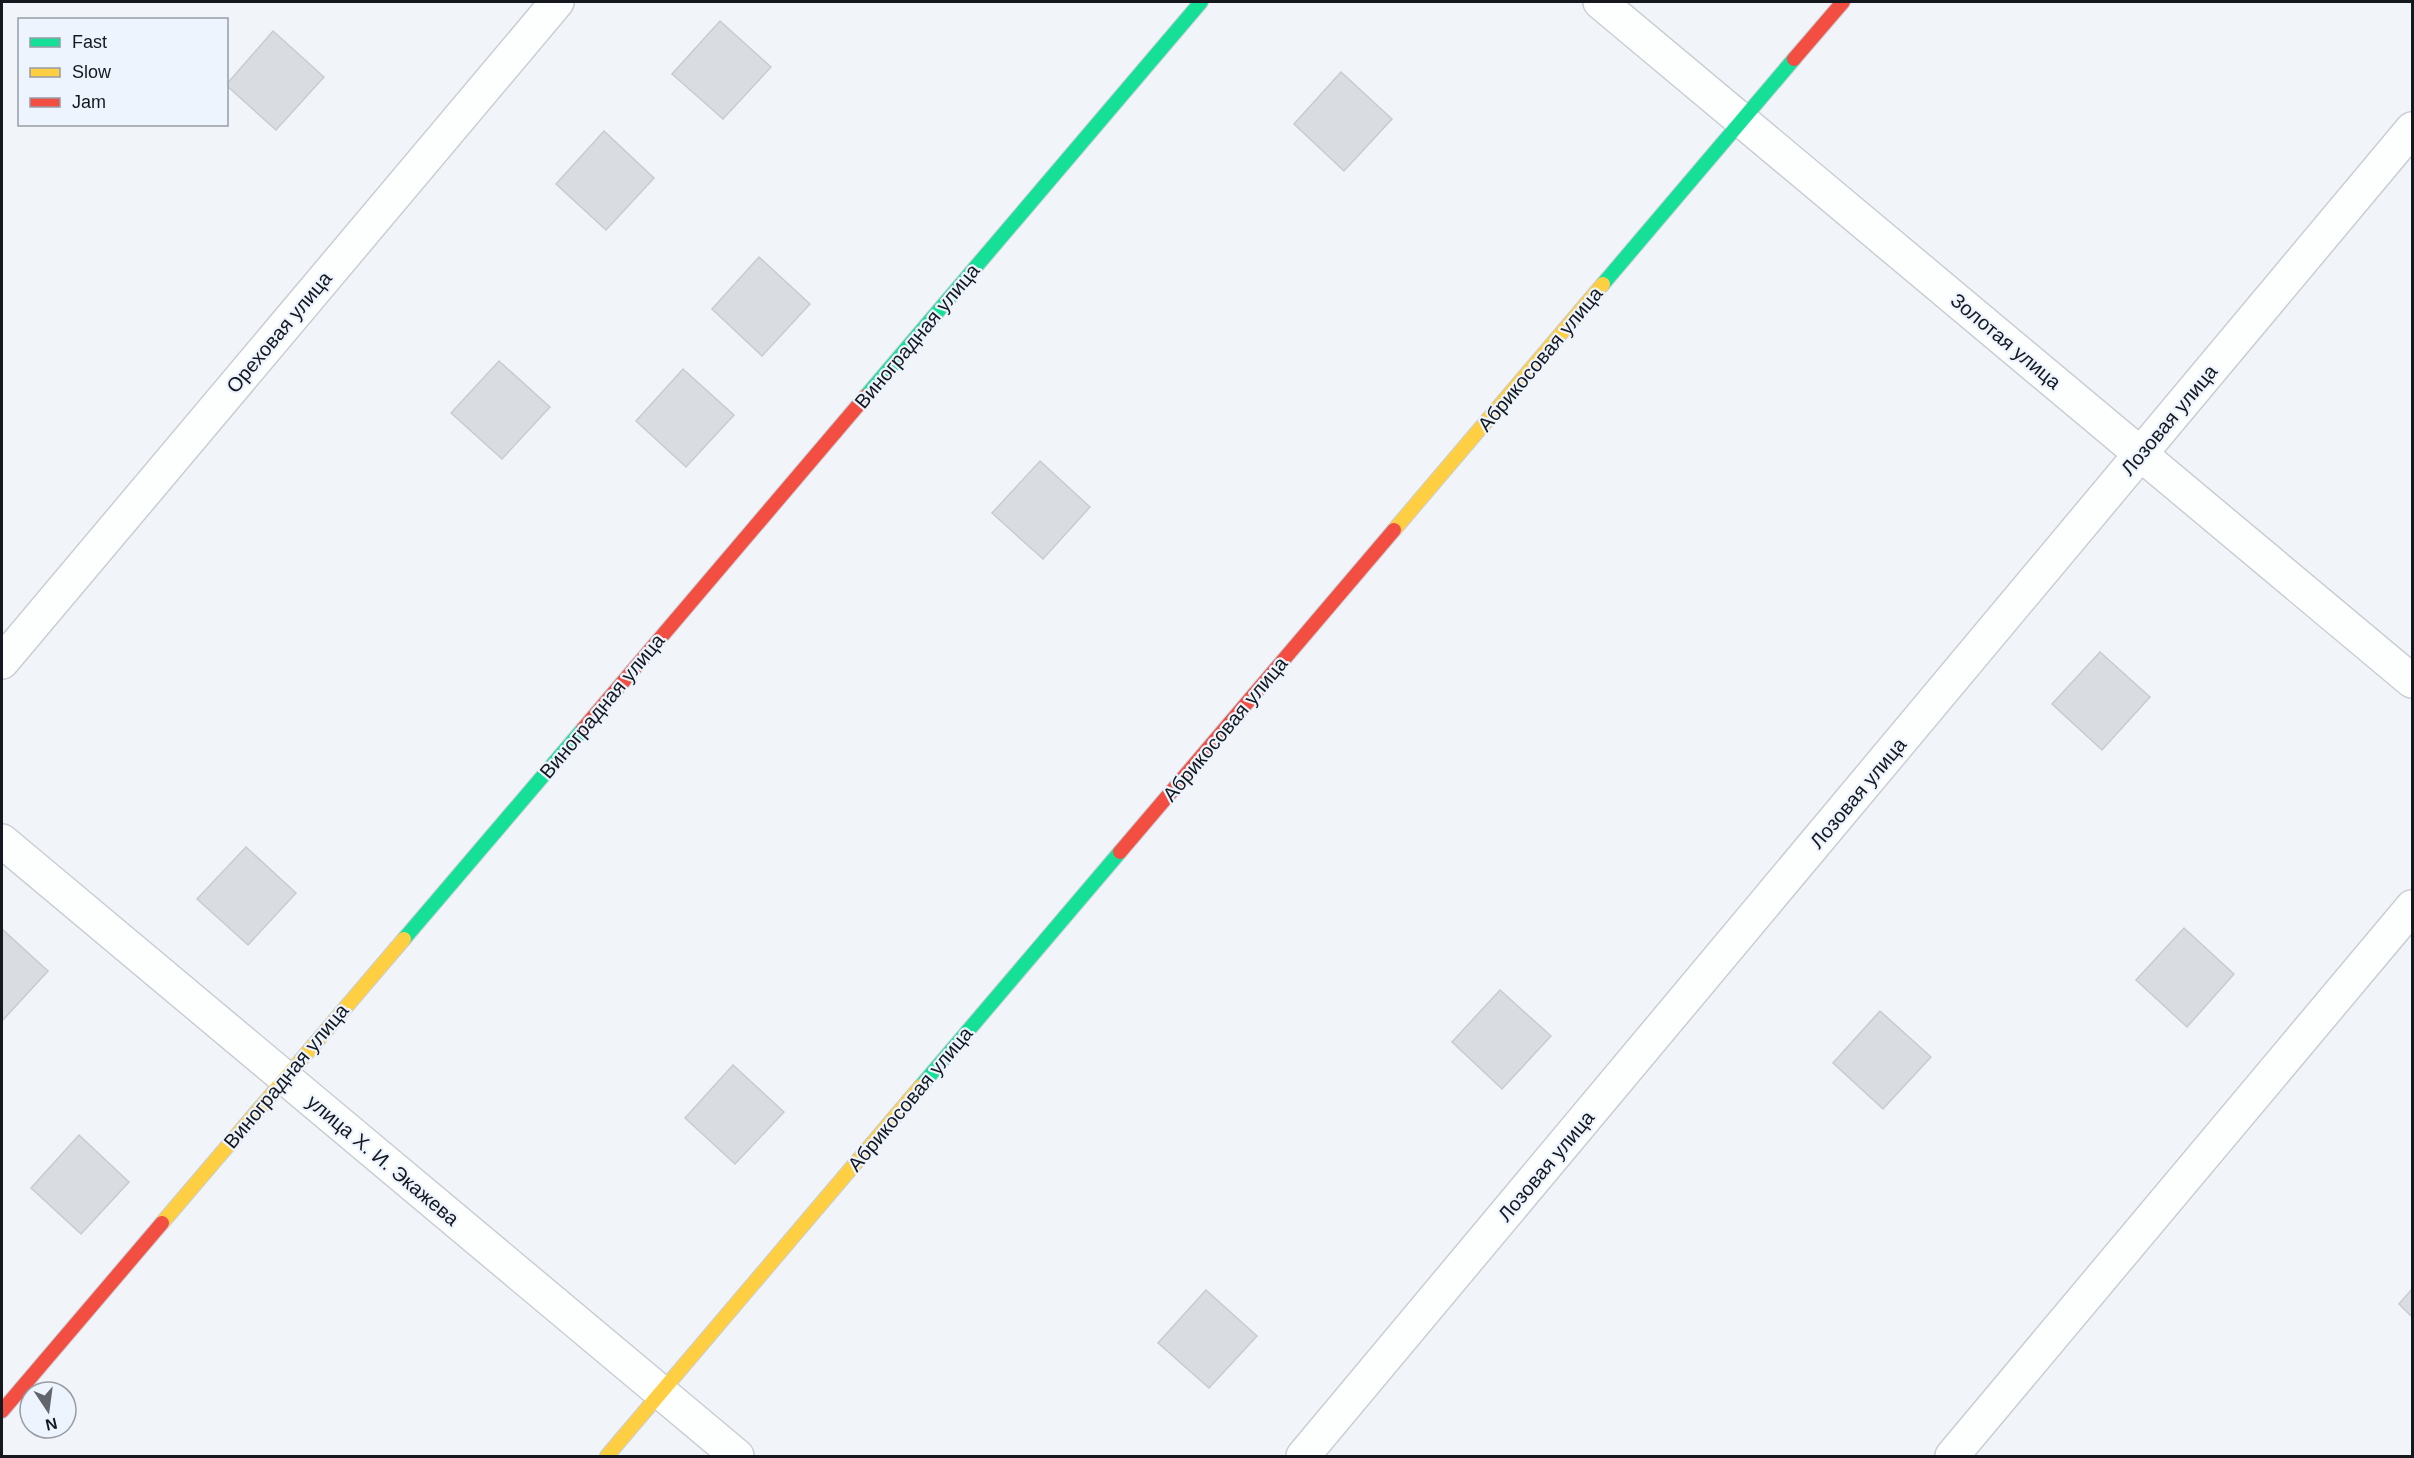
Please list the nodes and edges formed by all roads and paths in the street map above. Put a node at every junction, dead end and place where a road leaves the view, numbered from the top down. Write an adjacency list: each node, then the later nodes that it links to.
1 (557, 2): 8 (street, Ореховая улица)
2 (1201, 2): 12 (street, Виноградная улица)
3 (1600, 2): 5 (street, Золотая улица)
4 (1843, 2): 5 (street, Абрикосовая улица)
5 (1742, 121): 7 (street, Золотая улица); 13 (street, Абрикосовая улица)
6 (2412, 129): 7 (street, Лозовая улица)
7 (2141, 454): 9 (street, Золотая улица); 17 (street, Лозовая улица)
8 (2, 662)
9 (2412, 681)
10 (2, 841): 12 (street, улица Х. И. Экажева)
11 (2412, 907): 18 (street)
12 (285, 1078): 13 (street, улица Х. И. Экажева); 14 (street, Виноградная улица)
13 (661, 1393): 15 (street, Абрикосовая улица); 16 (street, улица Х. И. Экажева)
14 (2, 1411)
15 (607, 1456)
16 (737, 1456)
17 (1303, 1456)
18 (1952, 1456)

